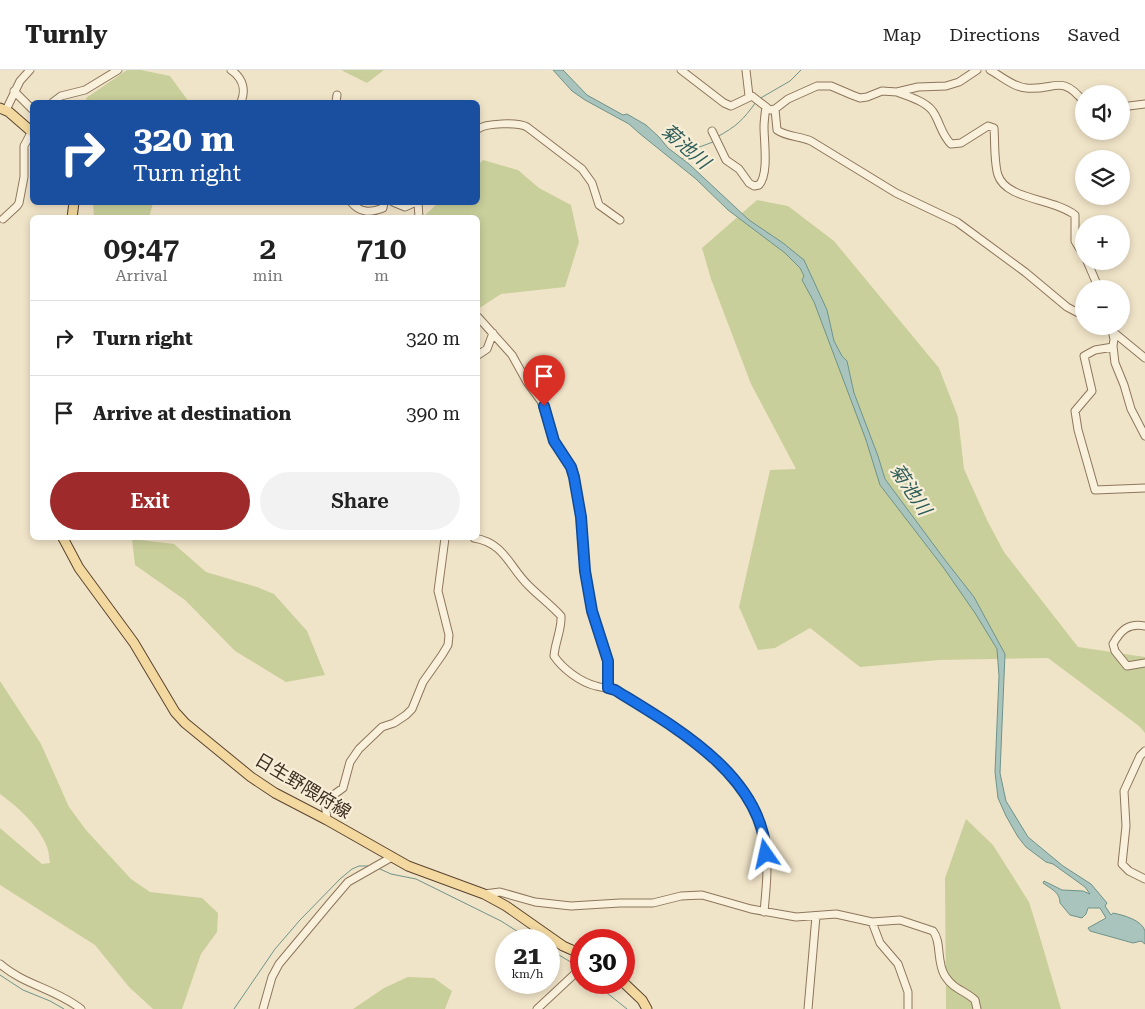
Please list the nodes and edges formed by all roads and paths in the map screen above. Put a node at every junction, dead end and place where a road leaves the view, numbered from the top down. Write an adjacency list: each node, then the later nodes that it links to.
1 (30, 70): 8 (street)
2 (118, 70): 12 (street)
3 (231, 70): 13 (street)
4 (681, 70): 11 (street)
5 (746, 70): 11 (street)
6 (977, 70): 9 (street)
7 (990, 70): 10 (street)
8 (14, 91): 16 (street); 18 (street)
9 (897, 92): 19 (street); 26 (street)
10 (1075, 92)
11 (750, 96): 17 (street)
12 (56, 100)
13 (242, 100)
14 (1145, 104): 15 (street)
15 (1130, 106)
16 (30, 107)
17 (766, 107): 19 (street); 22 (street)
18 (3, 109): 21 (main road)
19 (775, 109): 29 (street)
20 (480, 129): 28 (street)
21 (30, 130)
22 (712, 131)
23 (30, 136): 27 (street)
24 (354, 205): 25 (street)
25 (383, 205)
26 (1075, 216)
27 (3, 219)
28 (620, 220)
29 (1075, 311)
30 (480, 319): 31 (street)
31 (493, 333): 35 (street); 44 (street)
32 (1113, 335): 34 (street)
33 (1119, 335): 36 (street)
34 (1113, 347): 37 (street); 38 (street)
35 (480, 354)
36 (1145, 358)
37 (1145, 436)
38 (1145, 488)
39 (64, 540): 46 (main road, 日生野隈府線)
40 (445, 540): 46 (street)
41 (480, 540): 44 (street)
42 (1145, 626): 43 (street)
43 (1145, 663)
44 (608, 688): 50 (street)
45 (1145, 751): 48 (street)
46 (327, 820): 47 (main road, 日生野隈府線)
47 (392, 857): 49 (main road, 日生野隈府線); 58 (street)
48 (1145, 879)
49 (484, 894): 50 (street); 53 (main road, 日生野隈府線)
50 (764, 912): 51 (street)
51 (816, 916): 52 (street); 61 (street)
52 (872, 922): 62 (street); 63 (street)
53 (570, 949)
54 (0, 964): 57 (street)
55 (570, 978): 59 (street)
56 (635, 993): 60 (main road)
57 (81, 1009)
58 (263, 1009)
59 (538, 1009)
60 (647, 1009)
61 (808, 1009)
62 (908, 1009)
63 (977, 1009)

